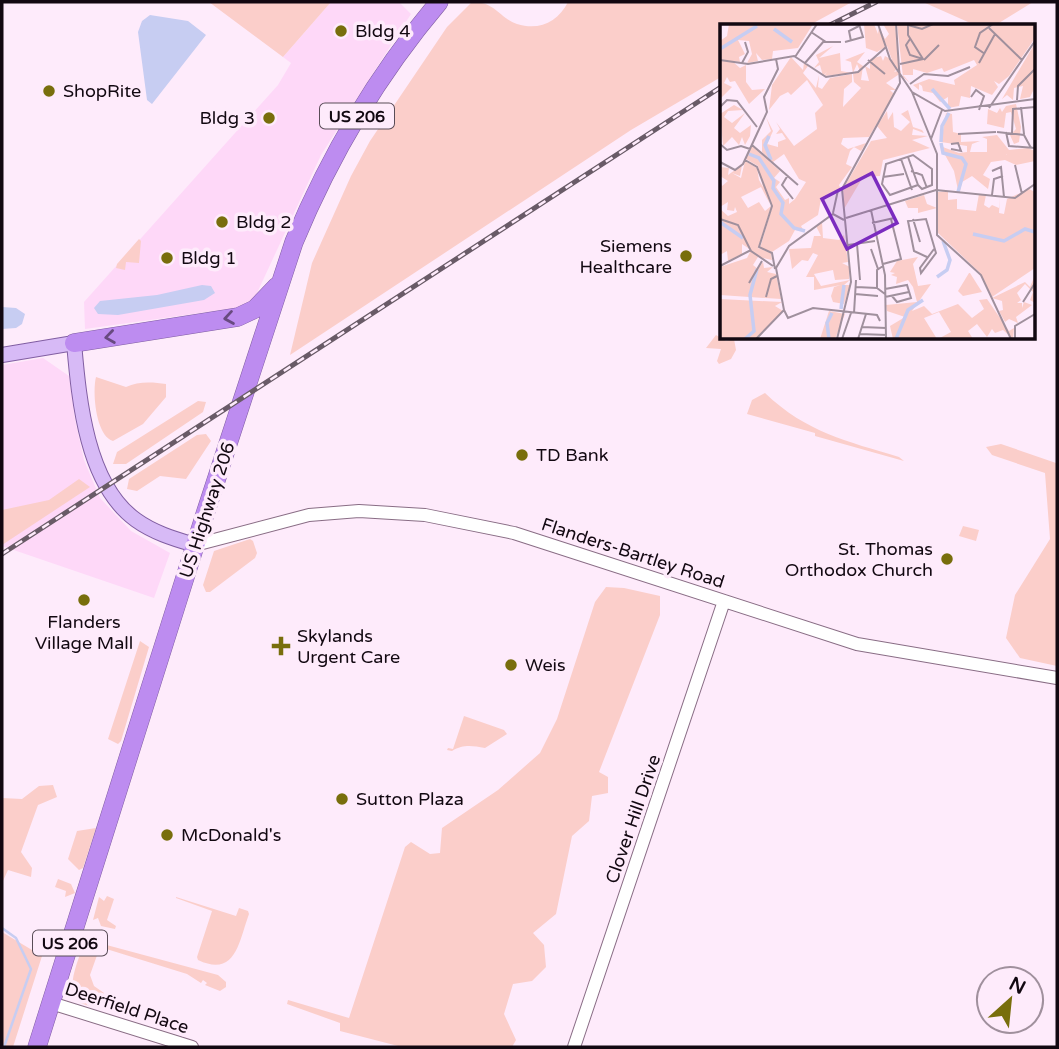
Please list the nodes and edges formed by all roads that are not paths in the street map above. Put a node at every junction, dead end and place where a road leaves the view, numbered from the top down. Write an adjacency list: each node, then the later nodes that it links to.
1 (439, 2): 2 (highway, US Highway 206 / US 206)
2 (279, 284): 3 (highway, one-way to 3); 5 (highway, US Highway 206 / US 206)
3 (74, 343): 4 (main road); 5 (main road)
4 (2, 355)
5 (195, 545): 6 (street, Flanders-Bartley Road); 8 (highway, US Highway 206 / US 206)
6 (724, 601): 7 (street, Flanders-Bartley Road); 11 (street, Clover Hill Drive)
7 (1057, 678)
8 (51, 1003): 9 (highway, US Highway 206 / US 206); 10 (street, Deerfield Place)
9 (37, 1047)
10 (192, 1047)
11 (574, 1047)

